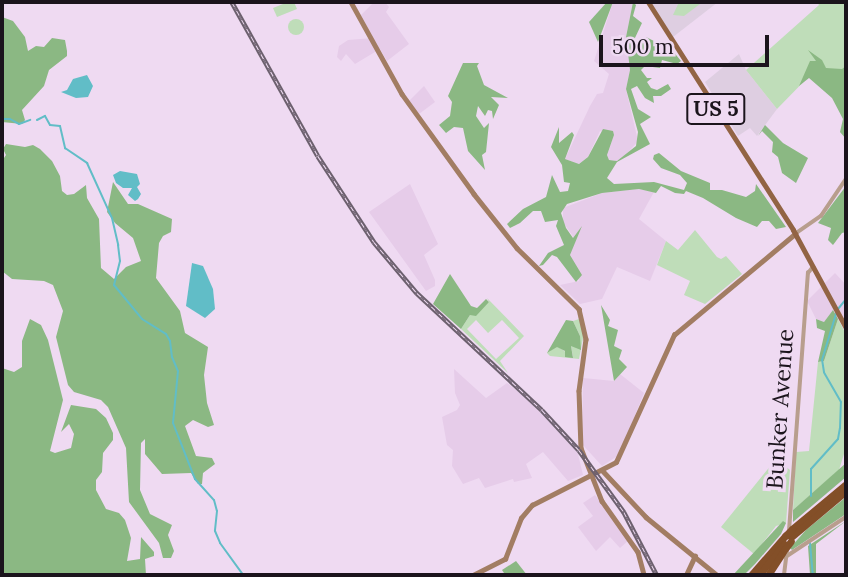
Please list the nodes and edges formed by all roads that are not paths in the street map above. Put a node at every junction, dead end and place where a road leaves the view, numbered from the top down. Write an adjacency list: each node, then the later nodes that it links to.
1 (351, 2): 8 (main road)
2 (648, 2): 4 (main road, US 5)
3 (846, 179): 4 (street)
4 (795, 234): 5 (main road, US 5); 7 (main road)
5 (813, 267): 6 (main road, US 5); 11 (street, Bunker Avenue)
6 (846, 328)
7 (603, 471): 8 (main road); 12 (main road)
8 (590, 477): 14 (main road); 15 (main road)
9 (846, 486): 11 (highway)
10 (846, 517): 11 (street)
11 (789, 540): 13 (highway); 19 (highway); 20 (street, Bunker Avenue)
12 (695, 556): 16 (main road); 17 (main road)
13 (759, 571): 18 (highway)
14 (473, 575)
15 (644, 575)
16 (686, 575)
17 (718, 575)
18 (750, 575)
19 (768, 575)
20 (784, 575)

